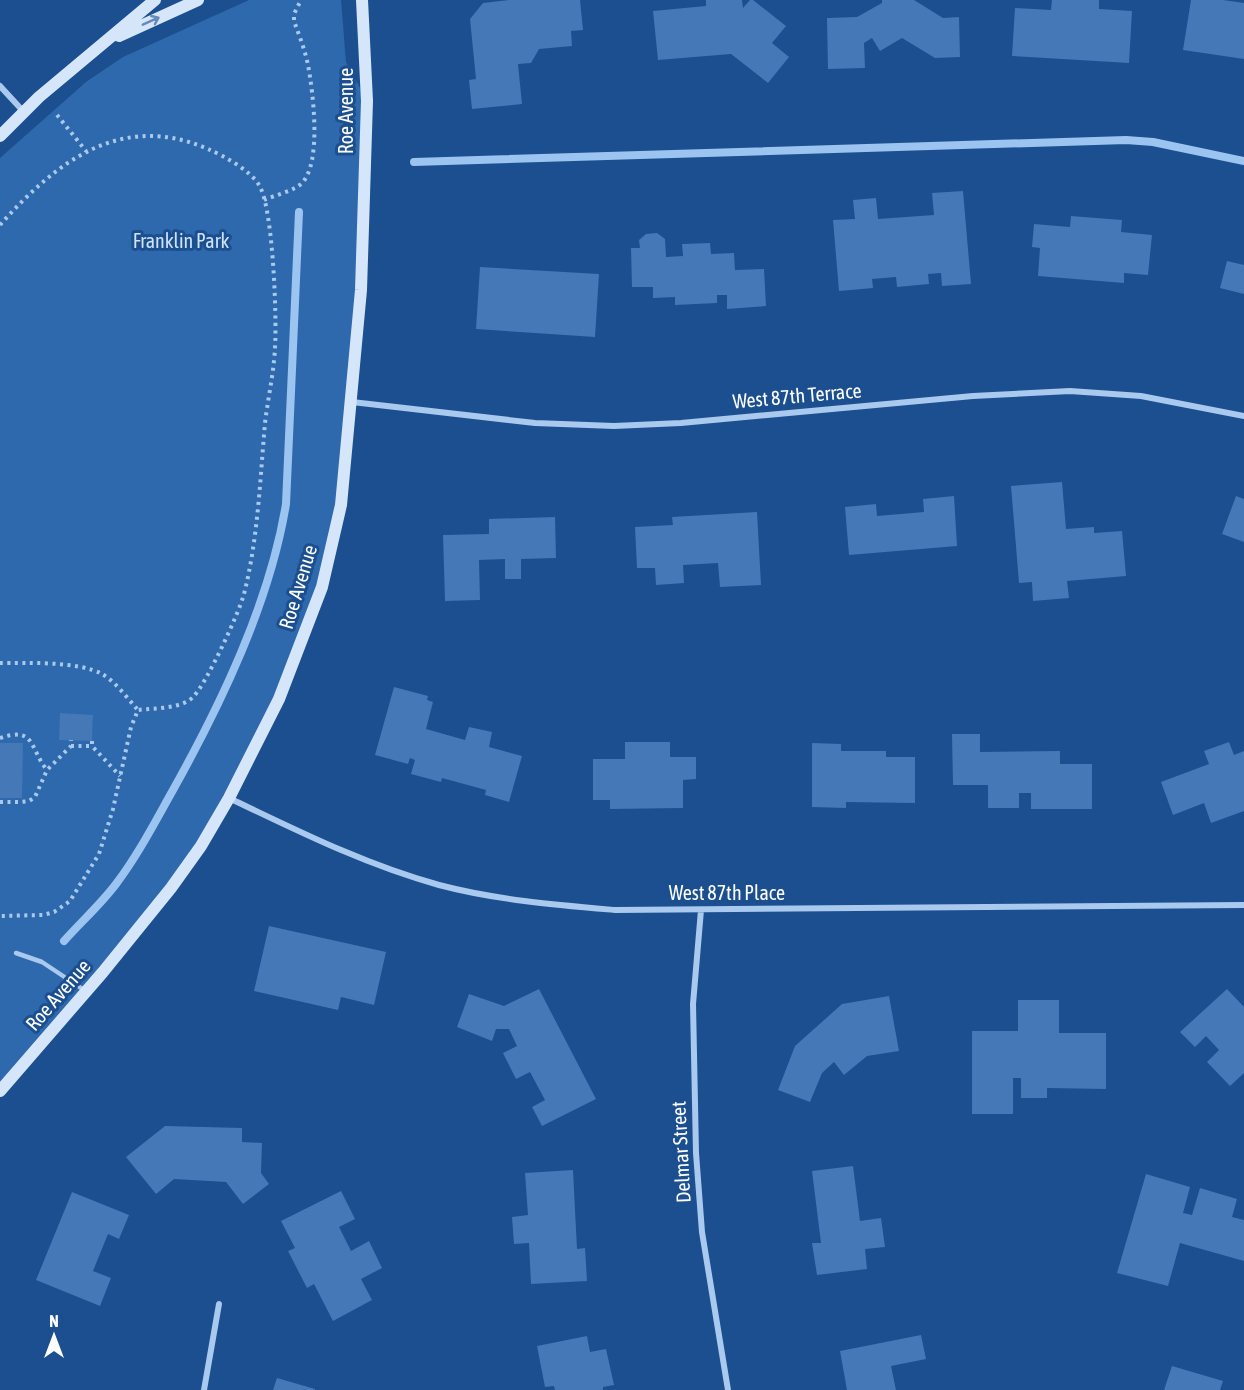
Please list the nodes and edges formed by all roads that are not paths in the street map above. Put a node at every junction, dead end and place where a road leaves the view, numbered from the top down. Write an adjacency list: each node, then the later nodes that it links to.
1 (155, 0): 4 (main road)
2 (198, 0): 4 (main road, one-way to 2)
3 (362, 0): 8 (main road, Roe Avenue)
4 (104, 43): 6 (main road)
5 (0, 86): 6 (street)
6 (24, 111): 7 (main road)
7 (0, 136)
8 (352, 402): 9 (street, West 87th Terrace); 10 (main road, Roe Avenue)
9 (1244, 416)
10 (229, 798): 12 (street, West 87th Place); 14 (main road, Roe Avenue)
11 (1244, 905): 12 (street, West 87th Place)
12 (701, 910): 18 (street, Delmar Street)
13 (16, 953): 14 (lane)
14 (86, 992): 15 (main road, Roe Avenue)
15 (0, 1091)
16 (219, 1304): 17 (street)
17 (204, 1390)
18 (728, 1390)

